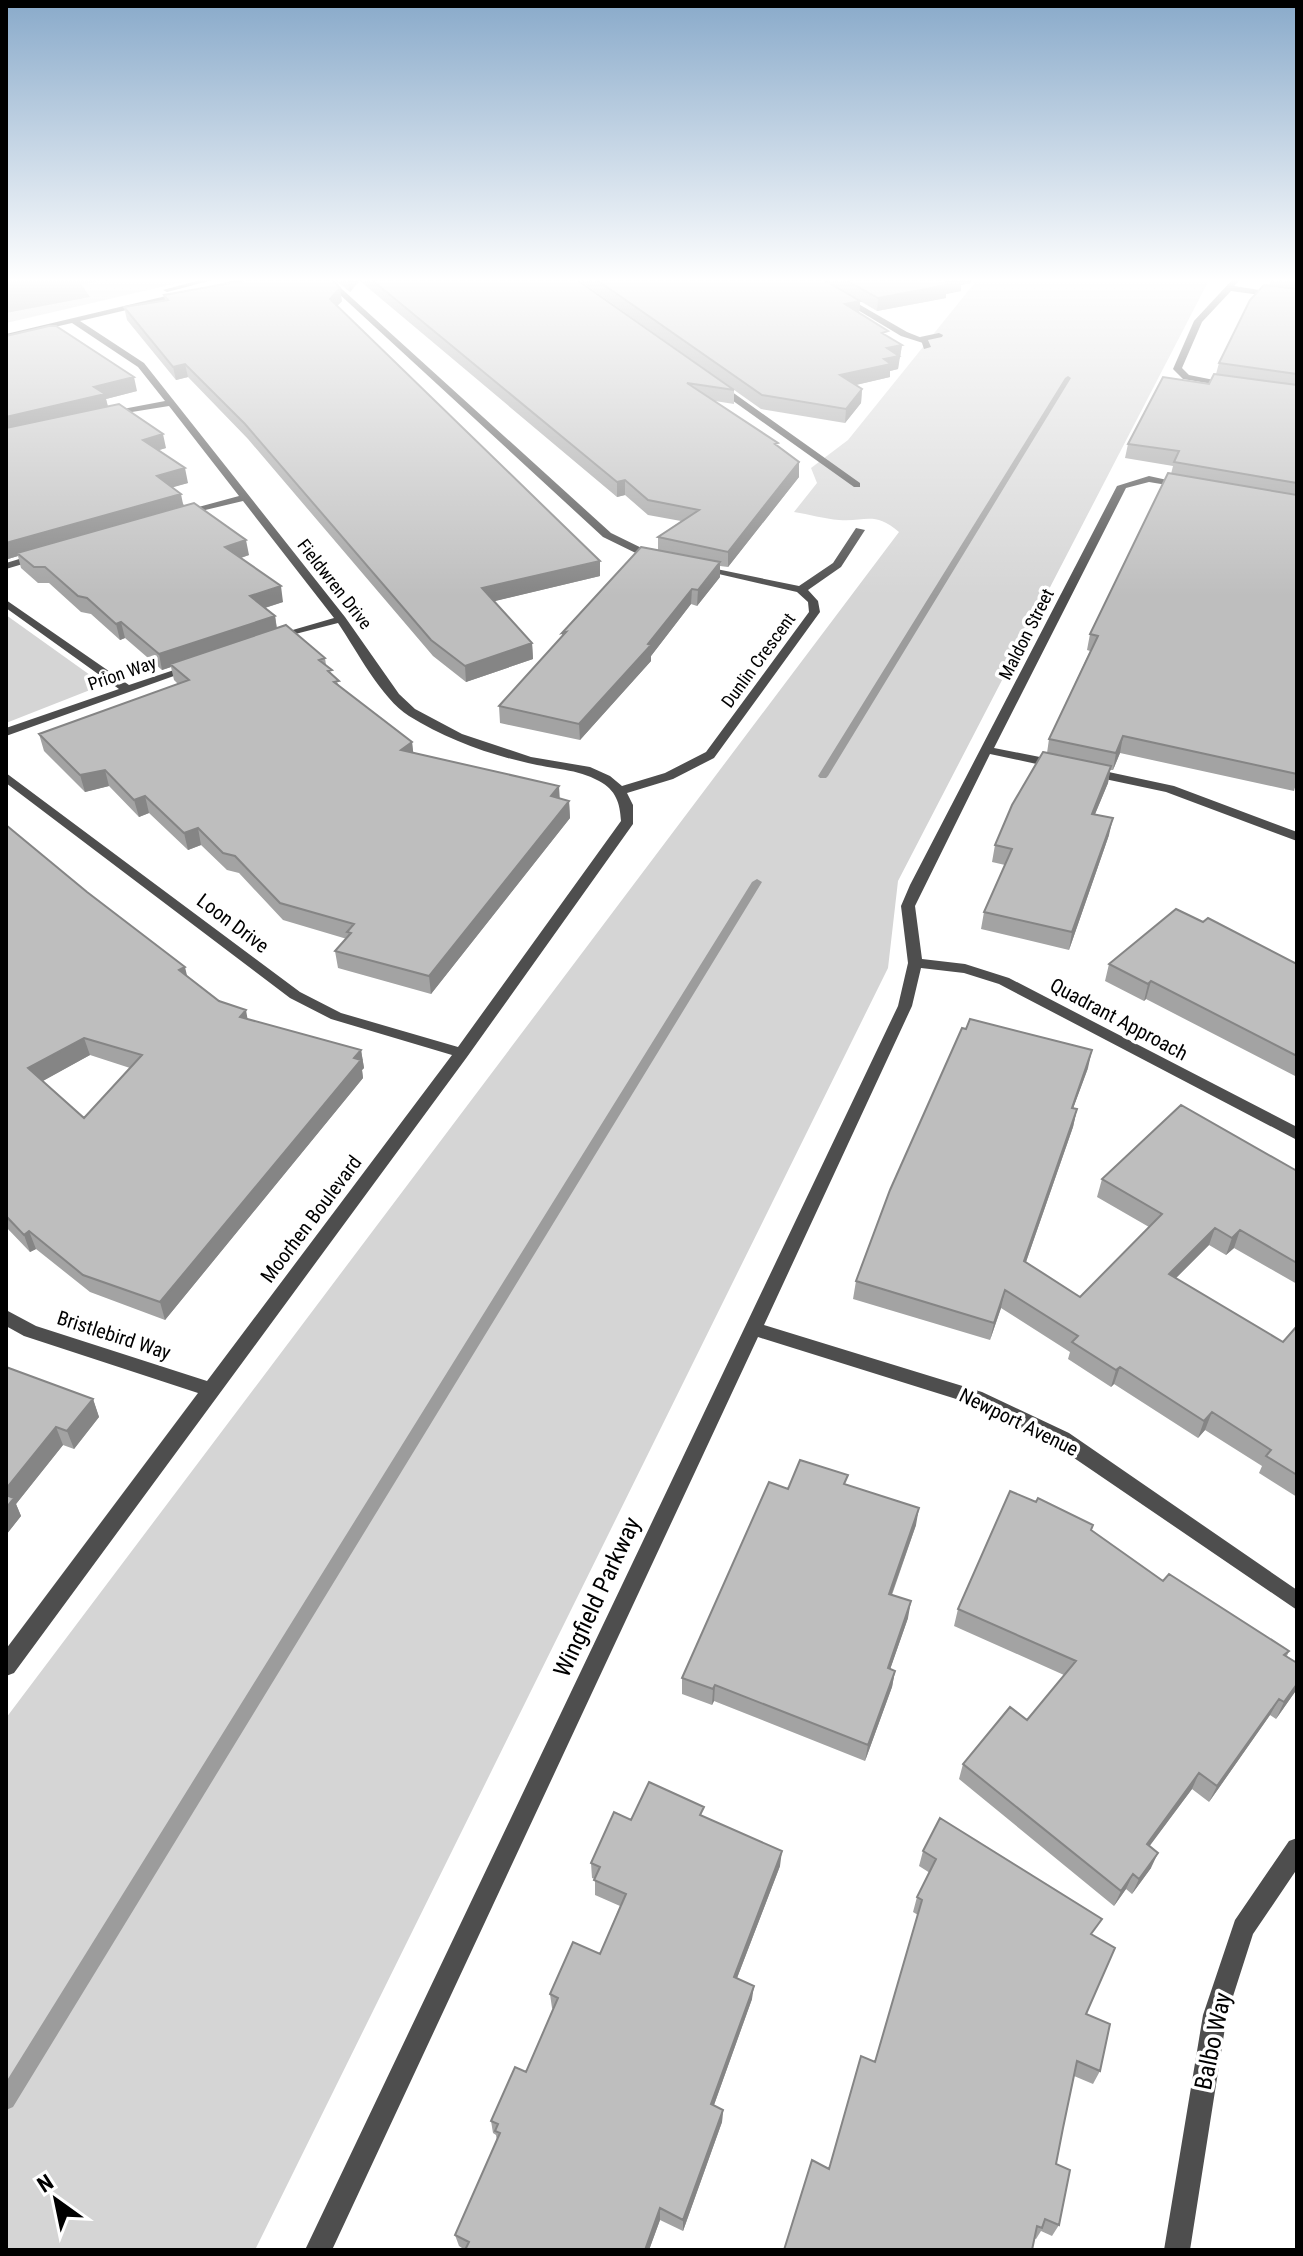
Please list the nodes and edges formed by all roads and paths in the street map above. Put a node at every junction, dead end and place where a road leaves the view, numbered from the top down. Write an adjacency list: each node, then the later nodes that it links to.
1 (157, 385): 6 (street, Fieldwren Drive)
2 (444, 385): 14 (street)
3 (718, 385): 8 (street)
4 (1236, 385): 5 (street)
5 (1240, 386)
6 (171, 403): 7 (street); 10 (street, Fieldwren Drive)
7 (100, 416)
8 (857, 485)
9 (1193, 487): 24 (street, Maldon Street)
10 (244, 498): 11 (street); 19 (street, Fieldwren Drive)
11 (168, 518)
12 (860, 530): 17 (street)
13 (50, 553): 16 (street)
14 (669, 561)
15 (684, 564): 17 (street, Dunlin Crescent)
16 (6, 566)
17 (801, 590): 26 (street, Dunlin Crescent)
18 (6, 603): 22 (street)
19 (341, 619): 20 (street); 26 (street, Fieldwren Drive)
20 (258, 644)
21 (213, 660): 22 (street, Prion Way)
22 (128, 690): 23 (street, Prion Way)
23 (6, 732)
24 (987, 750): 27 (street); 28 (street, Maldon Street)
25 (6, 777): 29 (street, Loon Drive)
26 (620, 791): 29 (street, Moorhen Boulevard)
27 (1297, 837)
28 (915, 963): 30 (street, Quadrant Approach); 32 (street, Wingfield Parkway)
29 (462, 1053): 33 (street, Moorhen Boulevard)
30 (1297, 1134)
31 (6, 1317): 33 (street, Bristlebird Way)
32 (752, 1328): 34 (street, Newport Avenue); 37 (street, Wingfield Parkway)
33 (211, 1390): 35 (street, Moorhen Boulevard)
34 (1297, 1601)
35 (6, 1666)
36 (1297, 1849): 38 (street, Balbo Way)
37 (318, 2250)
38 (1177, 2250)

